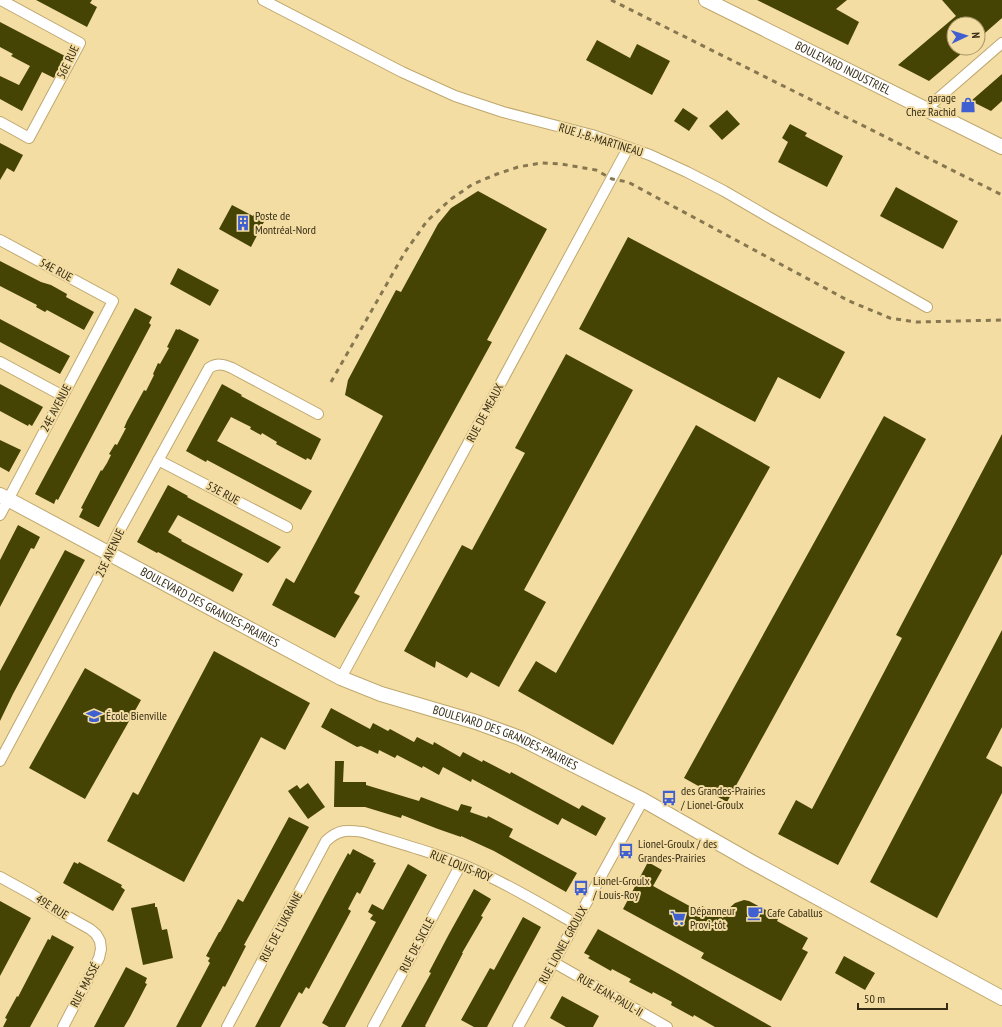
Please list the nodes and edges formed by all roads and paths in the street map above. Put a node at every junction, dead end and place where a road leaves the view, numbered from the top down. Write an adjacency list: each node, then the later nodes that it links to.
1 (1, 0): 6 (street, 56E RUE)
2 (263, 0): 8 (street, RUE J.-B.-MARTINEAU)
3 (708, 0): 5 (main road, BOULEVARD INDUSTRIEL)
4 (1002, 43): 5 (street)
5 (926, 109): 7 (main road, BOULEVARD INDUSTRIEL)
6 (0, 122)
7 (1002, 146)
8 (628, 148): 11 (street, RUE J.-B.-MARTINEAU); 20 (street, RUE DE MEAUX)
9 (0, 240): 10 (street, 54E RUE)
10 (113, 300): 13 (street, 24E AVENUE)
11 (927, 307)
12 (0, 362): 13 (street)
13 (62, 396): 16 (street, 24E AVENUE)
14 (318, 414): 15 (street, 25E AVENUE)
15 (158, 460): 18 (street, 53E RUE); 19 (street, 25E AVENUE)
16 (4, 498): 17 (street, 24E AVENUE); 19 (main road, BOULEVARD DES GRANDES-PRAIRIES)
17 (0, 515)
18 (287, 527)
19 (110, 554): 20 (main road, BOULEVARD DES GRANDES-PRAIRIES); 21 (street, 25E AVENUE)
20 (341, 678): 22 (main road, BOULEVARD DES GRANDES-PRAIRIES)
21 (0, 762)
22 (642, 800): 26 (street, RUE LIONEL GROULX); 29 (main road, BOULEVARD DES GRANDES-PRAIRIES)
23 (340, 831): 24 (street, RUE LOUIS-ROY); 31 (street, RUE DE L'UKRAINE)
24 (461, 864): 26 (street, RUE LOUIS-ROY); 32 (street, RUE DE SICILE)
25 (0, 877): 27 (street, 49E RUE)
26 (574, 923): 28 (street, RUE LIONEL GROULX)
27 (100, 941): 30 (street, RUE MASSÉ)
28 (553, 962): 33 (street, RUE LIONEL GROULX); 34 (street, RUE JEAN-PAUL-II)
29 (1002, 998)
30 (63, 1027)
31 (227, 1027)
32 (373, 1027)
33 (518, 1027)
34 (667, 1027)

